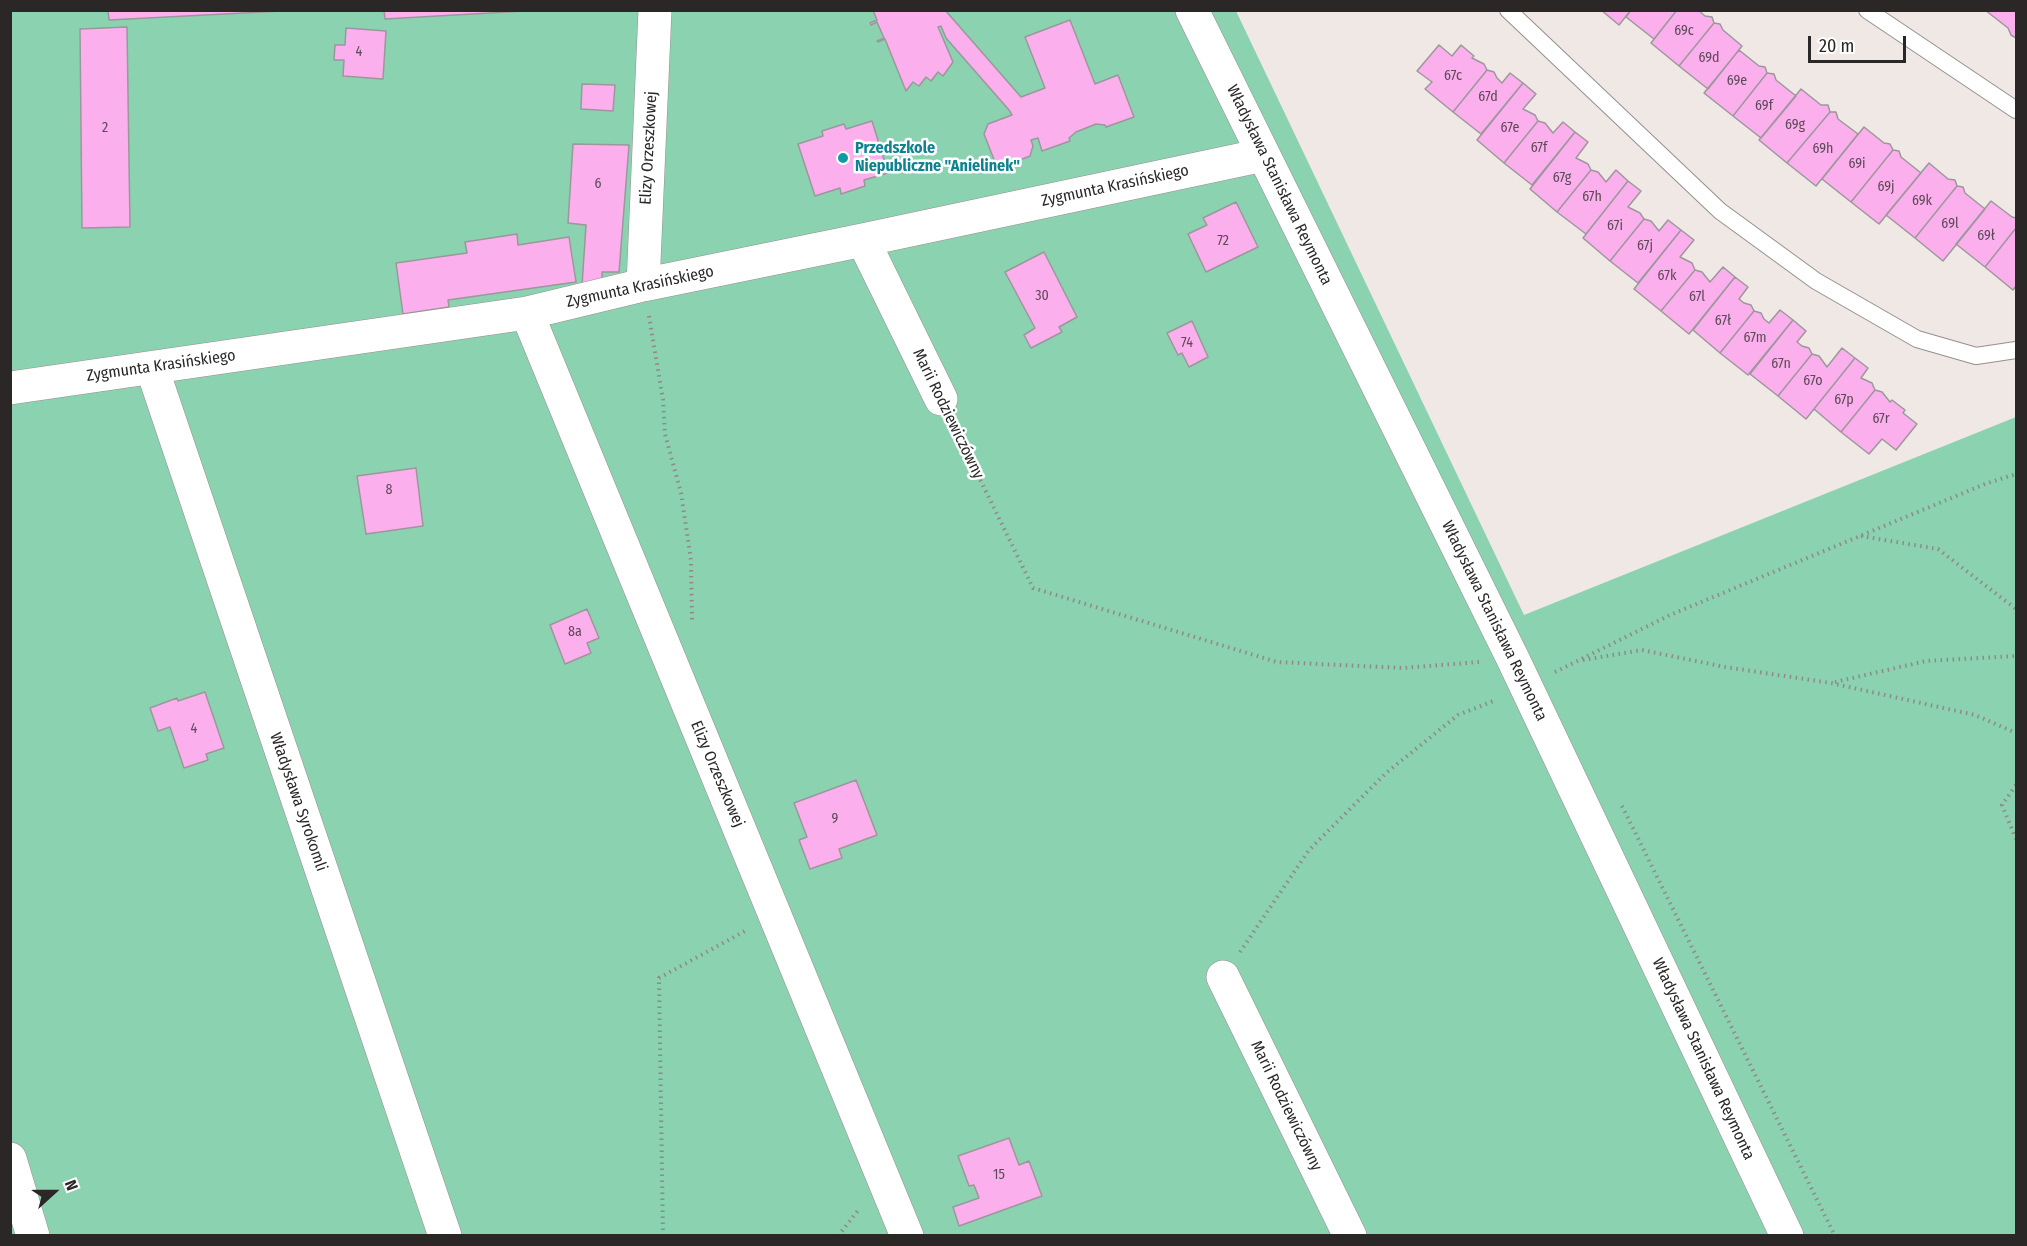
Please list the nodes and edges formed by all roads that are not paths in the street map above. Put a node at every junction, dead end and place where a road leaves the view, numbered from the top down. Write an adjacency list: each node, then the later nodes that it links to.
1 (656, 10): 8 (street, Elizy Orzeszkowej)
2 (1192, 10): 6 (street, Władysława Stanisława Reymonta)
3 (1508, 10): 10 (lane)
4 (1867, 10): 5 (lane)
5 (2016, 110)
6 (1263, 155): 7 (street, Zygmunta Krasińskiego); 20 (street, Władysława Stanisława Reymonta)
7 (863, 240): 8 (street, Zygmunta Krasińskiego); 13 (street, Marii Rodziewiczówny)
8 (643, 285): 9 (street, Zygmunta Krasińskiego)
9 (527, 313): 11 (street, Zygmunta Krasińskiego); 18 (street, Elizy Orzeszkowej)
10 (2016, 350)
11 (152, 368): 12 (street, Zygmunta Krasińskiego); 17 (street, Władysława Syrokomli)
12 (10, 388)
13 (941, 399)
14 (1223, 977): 19 (street, Marii Rodziewiczówny)
15 (10, 1159): 16 (street)
16 (33, 1236)
17 (445, 1236)
18 (907, 1236)
19 (1350, 1236)
20 (1787, 1236)

